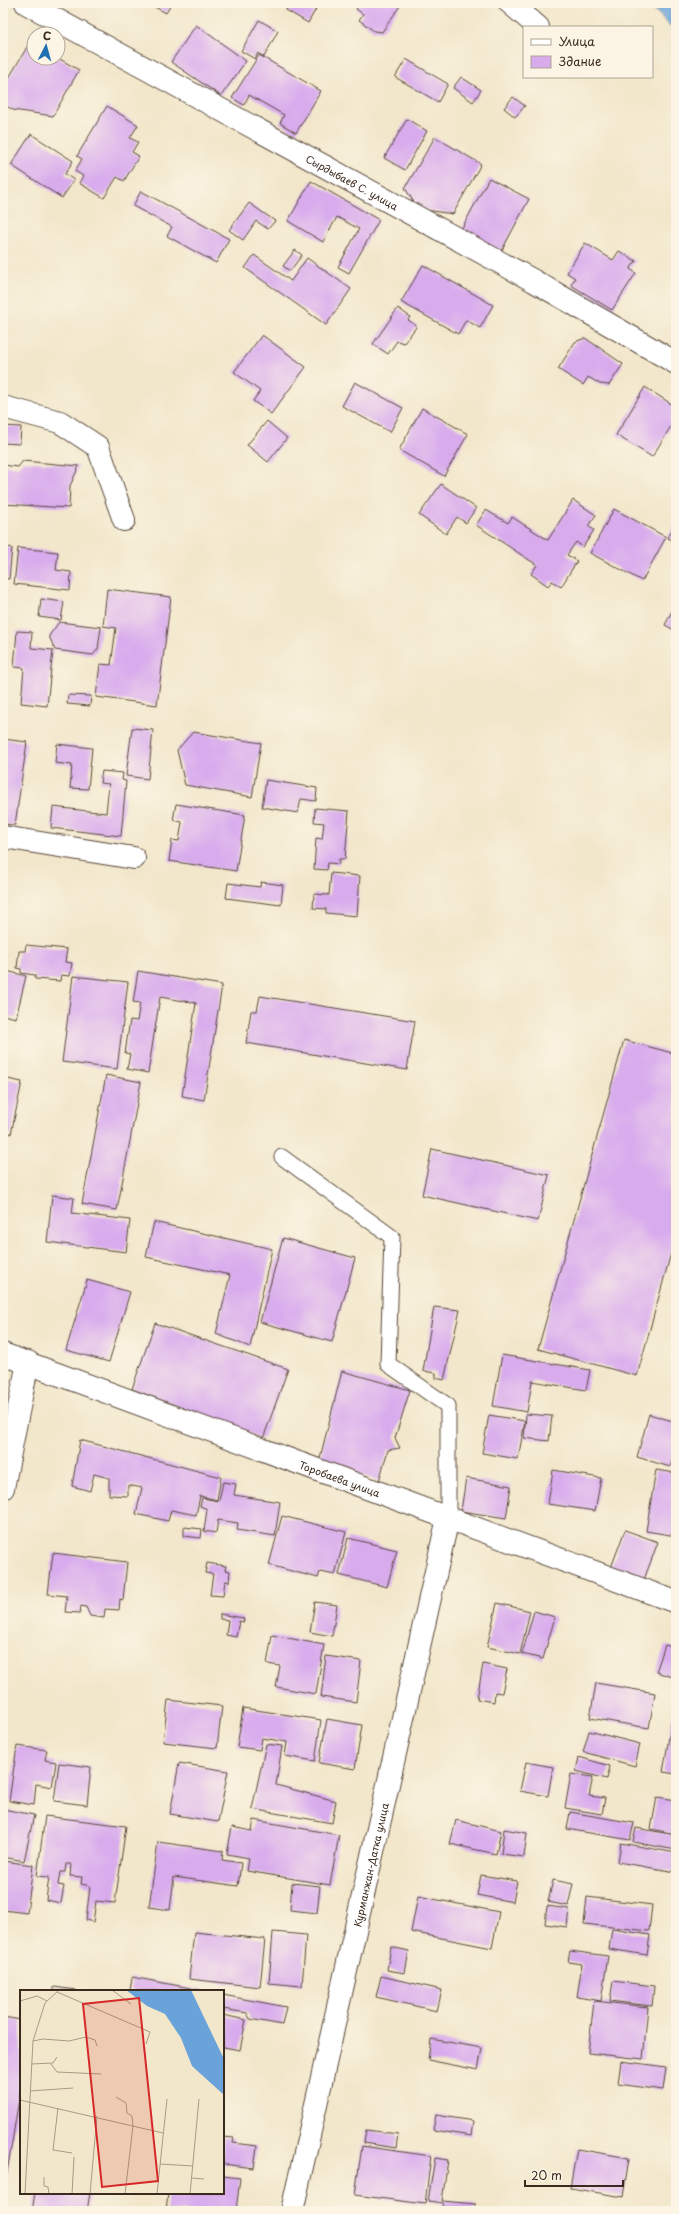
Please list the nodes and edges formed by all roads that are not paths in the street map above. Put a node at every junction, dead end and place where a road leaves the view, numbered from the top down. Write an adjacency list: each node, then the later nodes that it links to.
1 (26, 3): 4 (street, Сырдыбаев С. улица)
2 (510, 3): 3 (street)
3 (537, 26)
4 (676, 363)
5 (3, 407): 6 (street)
6 (124, 520)
7 (3, 837): 8 (street)
8 (134, 858)
9 (282, 1157): 13 (lane)
10 (3, 1354): 11 (street, Торобаева улица)
11 (28, 1362): 12 (street); 13 (street, Торобаева улица)
12 (3, 1488)
13 (448, 1518): 14 (street, Торобаева улица); 15 (street, Курманжан-Датка улица)
14 (676, 1602)
15 (292, 2211)

